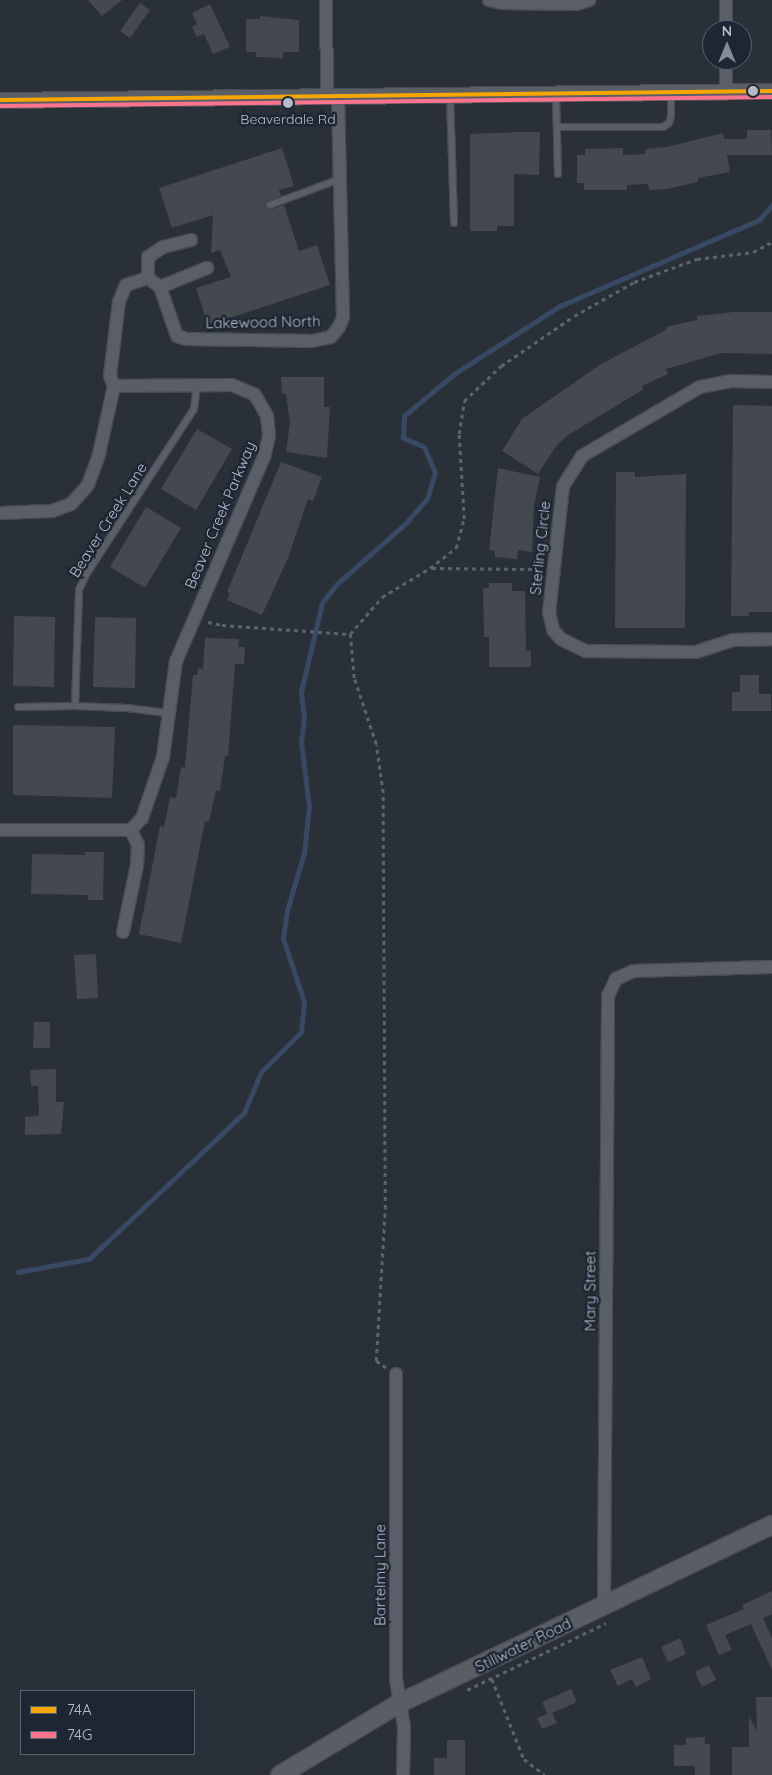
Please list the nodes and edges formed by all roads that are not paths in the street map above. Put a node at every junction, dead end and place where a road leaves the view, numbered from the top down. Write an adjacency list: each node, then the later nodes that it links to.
1 (326, 0): 12 (street, Lakewood North)
2 (489, 0): 3 (street)
3 (589, 0)
4 (726, 0): 5 (street)
5 (726, 20)
6 (726, 70): 9 (street)
7 (772, 91): 9 (street)
8 (671, 92): 9 (street); 10 (street); 14 (lane)
9 (726, 92)
10 (556, 94): 11 (street); 14 (lane)
11 (450, 95): 12 (street); 18 (lane)
12 (332, 97): 13 (street); 16 (street, Lakewood North)
13 (0, 100)
14 (557, 127): 15 (lane)
15 (558, 174)
16 (340, 179): 17 (lane); 22 (street, Lakewood North)
17 (270, 206)
18 (454, 223)
19 (191, 240): 21 (street)
20 (207, 268): 22 (street)
21 (148, 278): 22 (street); 24 (street)
22 (160, 287)
23 (772, 382): 27 (street, Sterling Circle)
24 (114, 386): 25 (street, Beaver Creek Parkway); 26 (street)
25 (197, 386): 28 (lane, Beaver Creek Lane); 30 (street, Beaver Creek Parkway)
26 (0, 513)
27 (772, 639)
28 (75, 706): 29 (lane); 30 (lane)
29 (18, 707)
30 (167, 713): 32 (street, Beaver Creek Parkway)
31 (0, 830): 32 (street)
32 (132, 830): 33 (street)
33 (124, 932)
34 (772, 967): 37 (street, Mary Street)
35 (396, 1374): 38 (street, Bartelmy Lane)
36 (772, 1525): 37 (main road, Stillwater Road)
37 (604, 1606): 38 (main road, Stillwater Road)
38 (400, 1702): 39 (main road, Stillwater Road); 40 (street, Bartelmy Lane)
39 (280, 1775)
40 (403, 1775)

